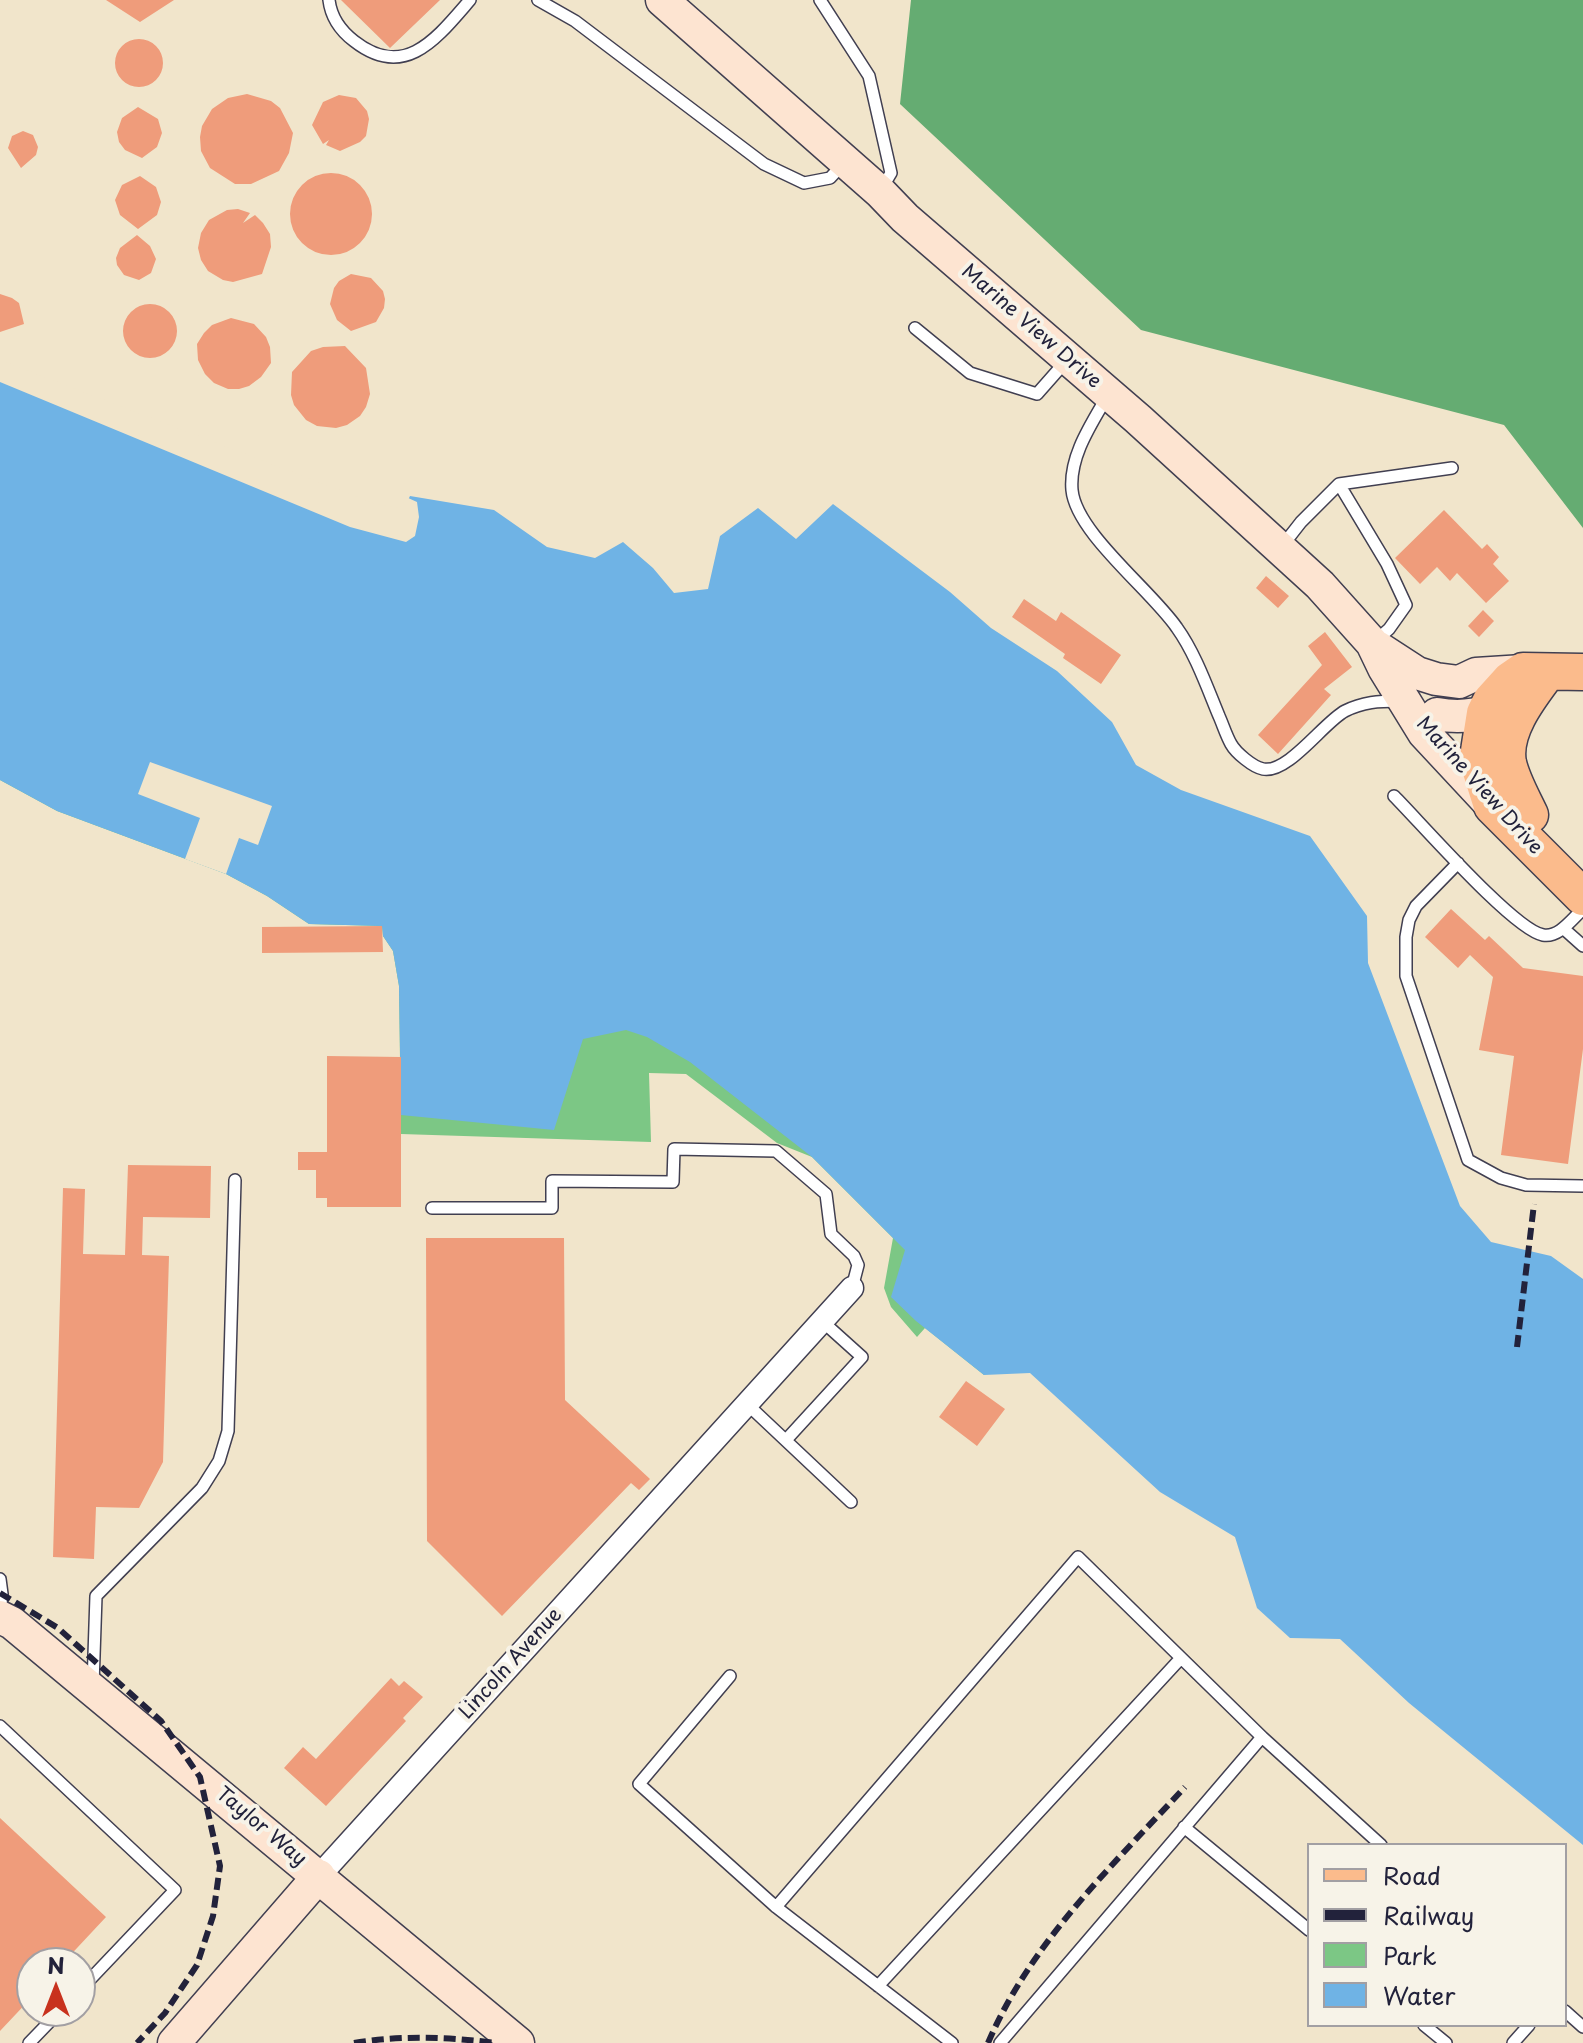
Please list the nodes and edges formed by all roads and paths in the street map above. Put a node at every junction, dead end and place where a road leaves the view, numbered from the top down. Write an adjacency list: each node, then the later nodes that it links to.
1 (329, 0): 2 (lane)
2 (470, 0)
3 (538, 0): 6 (lane)
4 (662, 0): 6 (main road, Marine View Drive)
5 (820, 0): 7 (lane)
6 (844, 163): 7 (main road, Marine View Drive)
7 (880, 192): 9 (main road, Marine View Drive)
8 (915, 328): 9 (lane)
9 (1068, 359): 10 (main road, Marine View Drive)
10 (1108, 394): 13 (main road, Marine View Drive); 17 (lane)
11 (1452, 468): 12 (lane)
12 (1339, 484): 13 (lane); 14 (lane)
13 (1280, 549): 14 (main road, Marine View Drive)
14 (1378, 656): 16 (main road); 17 (main road, Marine View Drive); 19 (main road, Marine View Drive)
15 (1583, 672): 16 (main road)
16 (1534, 679): 18 (main road); 23 (main road)
17 (1405, 702): 22 (main road, Marine View Drive)
18 (1485, 713): 19 (main road); 20 (main road)
19 (1437, 714): 20 (main road, Marine View Drive)
20 (1481, 771): 22 (main road); 23 (main road, Marine View Drive)
21 (1394, 796): 24 (lane)
22 (1492, 806): 26 (main road, Marine View Drive)
23 (1530, 815): 25 (main road, Marine View Drive)
24 (1458, 863): 28 (lane); 31 (lane)
25 (1583, 863)
26 (1583, 897)
27 (1583, 909): 28 (lane)
28 (1564, 929): 29 (lane)
29 (1583, 946)
30 (235, 1180): 42 (lane)
31 (1583, 1186)
32 (432, 1208): 33 (lane)
33 (852, 1288): 34 (street, Lincoln Avenue)
34 (822, 1321): 35 (street, Lincoln Avenue); 36 (lane)
35 (747, 1404): 36 (lane); 47 (street, Lincoln Avenue)
36 (786, 1440): 37 (lane)
37 (851, 1502)
38 (0, 1579): 39 (lane)
39 (0, 1616): 42 (main road, Taylor Way)
40 (1181, 1658): 44 (lane); 48 (lane); 51 (lane)
41 (730, 1676): 48 (lane)
42 (93, 1689): 47 (main road, Taylor Way)
43 (0, 1726): 50 (lane)
44 (1262, 1737): 45 (lane); 46 (lane)
45 (1184, 1827): 49 (lane); 61 (lane)
46 (1379, 1843)
47 (319, 1876): 57 (main road, Taylor Way); 59 (main road, Lincoln Avenue)
48 (776, 1907): 51 (lane)
49 (1307, 1928)
50 (96, 1973)
51 (878, 1986): 60 (lane)
52 (1567, 2013): 56 (lane)
53 (44, 2027): 58 (lane)
54 (1426, 2027): 62 (lane)
55 (1527, 2027): 63 (lane)
56 (1583, 2027)
57 (511, 2041)
58 (29, 2043)
59 (174, 2043)
60 (952, 2043)
61 (1000, 2043)
62 (1446, 2043)
63 (1513, 2043)

